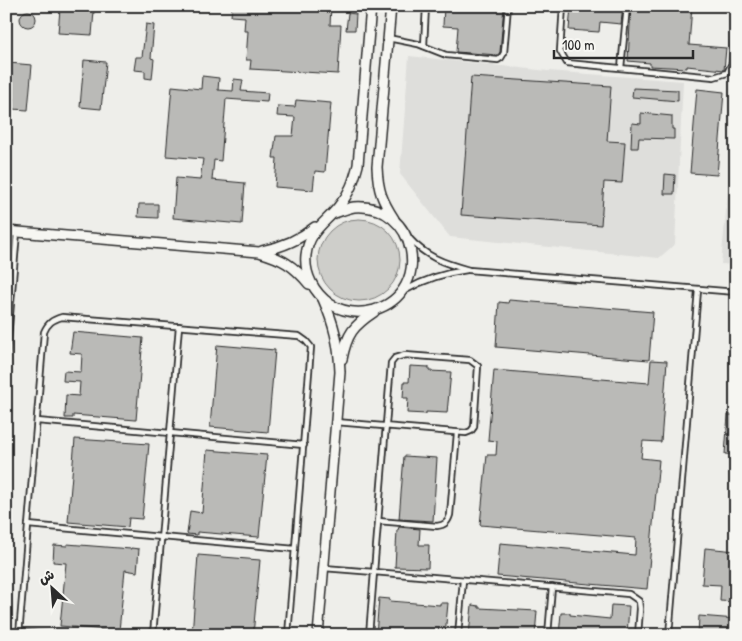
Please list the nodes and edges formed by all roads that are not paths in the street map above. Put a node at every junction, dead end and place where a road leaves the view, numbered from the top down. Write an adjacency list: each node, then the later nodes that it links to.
1 (371, 6): 11 (street)
2 (390, 6): 8 (street)
3 (426, 6): 9 (lane)
4 (508, 6): 9 (lane)
5 (563, 6): 10 (lane)
6 (627, 6): 10 (lane)
7 (736, 17): 10 (lane)
8 (388, 38): 9 (lane); 12 (street)
9 (424, 46)
10 (621, 68)
11 (332, 214): 12 (street); 13 (street)
12 (394, 220): 16 (street)
13 (323, 221): 17 (street); 20 (street)
14 (6, 231): 15 (street)
15 (17, 232): 17 (street); 26 (lane)
16 (406, 235): 18 (lane); 22 (street)
17 (259, 252): 20 (street)
18 (469, 270): 19 (lane); 22 (lane)
19 (698, 290): 21 (lane); 52 (lane)
20 (316, 291): 23 (street)
21 (736, 292)
22 (400, 293): 24 (street)
23 (323, 299): 24 (street); 27 (street)
24 (382, 308): 27 (street)
25 (179, 326): 28 (lane); 32 (lane); 33 (lane)
26 (6, 362)
27 (340, 372): 29 (street)
28 (37, 421): 32 (lane); 35 (lane)
29 (336, 422): 30 (lane); 38 (street)
30 (386, 426): 31 (lane); 31 (lane); 34 (lane)
31 (457, 432): 34 (lane)
32 (170, 433): 33 (lane); 36 (lane)
33 (304, 445): 37 (lane)
34 (378, 521): 39 (lane)
35 (28, 525): 36 (lane); 43 (lane)
36 (161, 537): 37 (lane); 45 (lane)
37 (296, 549): 46 (lane)
38 (324, 568): 39 (lane); 47 (street)
39 (374, 572): 40 (lane); 48 (lane)
40 (463, 580): 41 (lane); 49 (lane)
41 (552, 588): 50 (lane); 51 (lane)
42 (6, 631): 43 (lane)
43 (19, 633): 44 (lane)
44 (48, 635)
45 (153, 635)
46 (288, 635)
47 (318, 635)
48 (369, 635)
49 (458, 635)
50 (548, 635)
51 (638, 635)
52 (669, 635)

